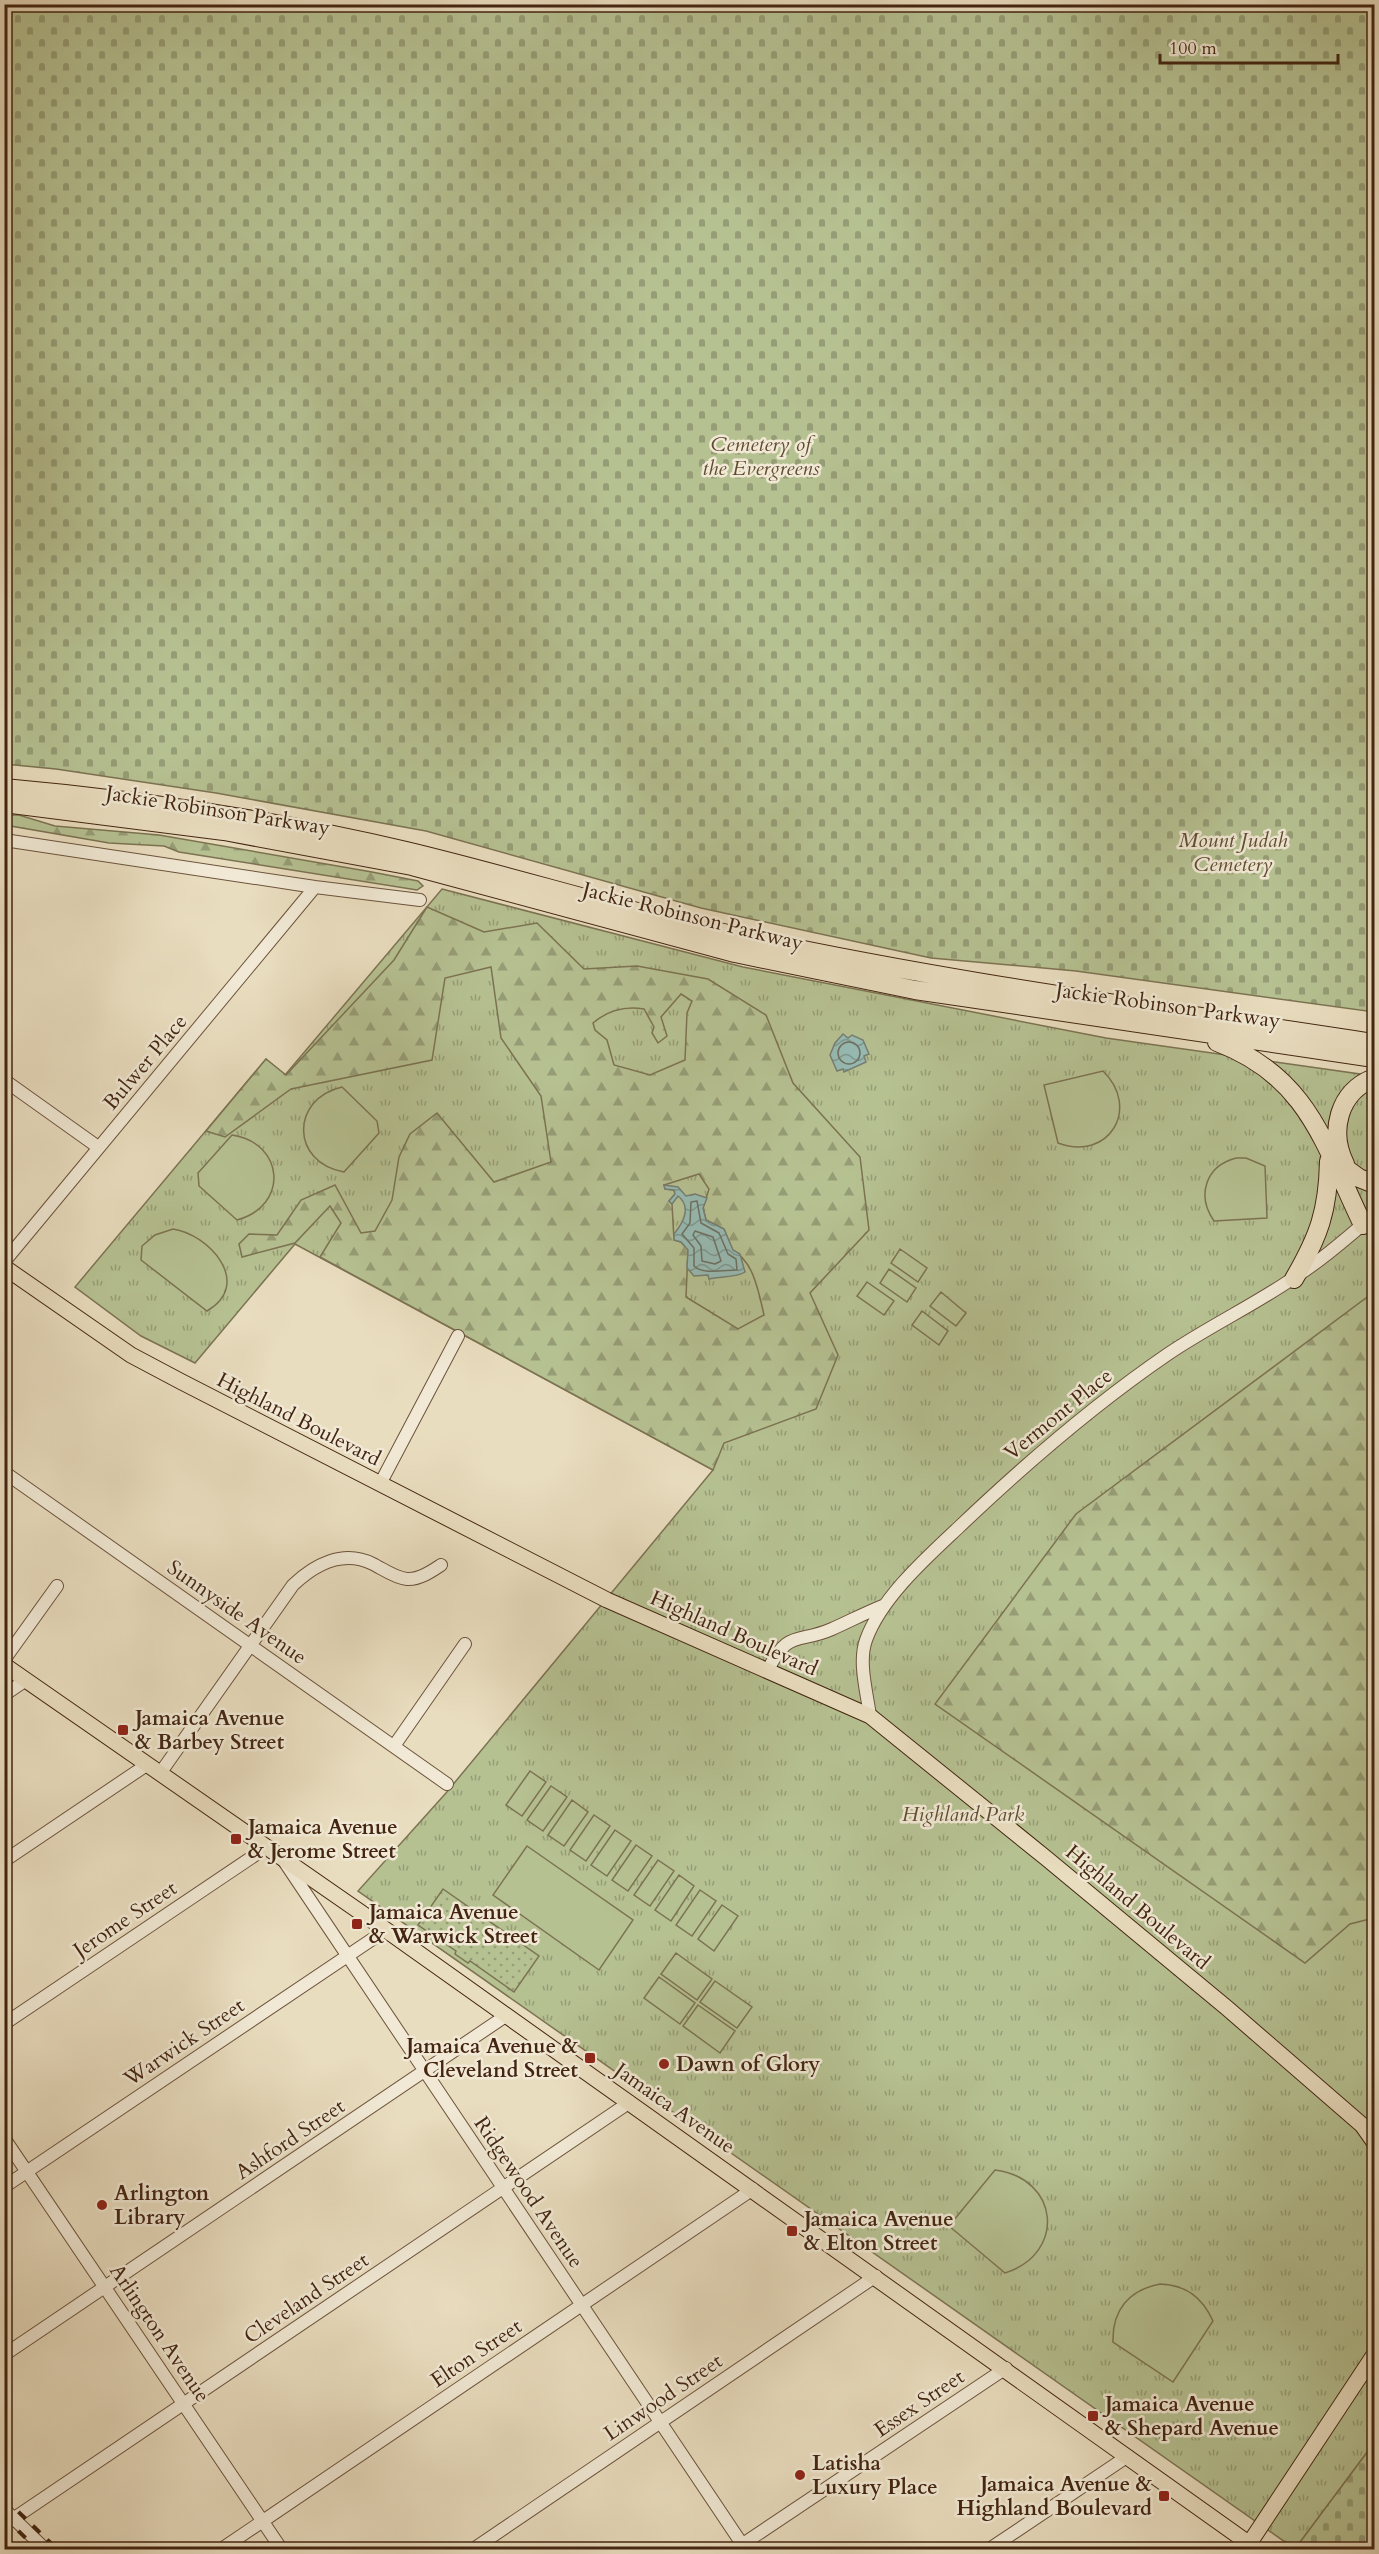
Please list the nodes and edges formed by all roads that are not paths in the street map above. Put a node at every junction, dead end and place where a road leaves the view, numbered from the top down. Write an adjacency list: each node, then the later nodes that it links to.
1 (4, 788): 7 (highway, Jackie Robinson Parkway)
2 (4, 803): 6 (highway, Jackie Robinson Parkway)
3 (4, 840): 4 (street)
4 (315, 887): 5 (street); 11 (street, Bulwer Place)
5 (420, 900)
6 (1184, 1029): 8 (highway, Jackie Robinson Parkway); 12 (highway)
7 (1374, 1043)
8 (1374, 1058)
9 (1374, 1078): 13 (highway)
10 (4, 1080): 11 (street)
11 (98, 1147): 16 (street, Bulwer Place)
12 (1330, 1156): 15 (highway); 18 (highway)
13 (1348, 1170): 14 (highway); 15 (highway)
14 (1374, 1184)
15 (1370, 1219): 18 (street, Vermont Place)
16 (4, 1262)
17 (4, 1267): 21 (main road, Highland Boulevard)
18 (1294, 1279): 24 (street, Vermont Place)
19 (458, 1336): 21 (street)
20 (4, 1472): 26 (street, Sunnyside Avenue)
21 (380, 1484): 29 (main road, Highland Boulevard)
22 (441, 1565): 26 (street)
23 (57, 1586): 27 (street)
24 (885, 1605): 29 (street); 32 (street, Vermont Place)
25 (465, 1644): 33 (street)
26 (250, 1646): 33 (street, Sunnyside Avenue); 35 (street)
27 (4, 1660)
28 (4, 1665): 30 (main road, Jamaica Avenue)
29 (768, 1670): 32 (main road, Highland Boulevard)
30 (26, 1680): 31 (street); 34 (main road, Jamaica Avenue)
31 (4, 1695)
32 (870, 1716): 46 (main road, Highland Boulevard)
33 (394, 1746): 36 (street, Sunnyside Avenue)
34 (148, 1764): 35 (main road, Jamaica Avenue); 38 (street)
35 (161, 1772): 37 (main road, Jamaica Avenue)
36 (447, 1784)
37 (274, 1851): 39 (main road, Jamaica Avenue); 40 (street, Ridgewood Avenue); 42 (street, Jerome Street)
38 (4, 1861)
39 (386, 1930): 40 (street, Warwick Street); 41 (main road, Jamaica Avenue)
40 (346, 1956): 43 (street, Ridgewood Avenue); 47 (street, Warwick Street)
41 (507, 2015): 43 (street, Ashford Street); 44 (main road, Jamaica Avenue)
42 (4, 2024)
43 (424, 2072): 49 (street, Ridgewood Avenue); 52 (street, Ashford Street)
44 (630, 2102): 49 (street, Cleveland Street); 50 (main road, Jamaica Avenue)
45 (4, 2138): 47 (street, Arlington Avenue)
46 (1374, 2142)
47 (27, 2172): 48 (street, Warwick Street); 52 (street, Arlington Avenue)
48 (4, 2187)
49 (503, 2188): 53 (street, Ridgewood Avenue); 57 (street, Cleveland Street)
50 (753, 2189): 51 (main road, Jamaica Avenue); 53 (street, Elton Street)
51 (876, 2276): 56 (main road, Jamaica Avenue); 58 (street, Linwood Street)
52 (105, 2287): 54 (street, Ashford Street); 57 (street, Arlington Avenue)
53 (582, 2305): 58 (street, Ridgewood Avenue); 61 (street, Elton Street)
54 (4, 2355)
55 (1374, 2355): 64 (main road)
56 (1006, 2368): 59 (main road, Jamaica Avenue); 63 (street, Essex Street)
57 (184, 2404): 61 (street, Arlington Avenue); 62 (street, Cleveland Street)
58 (661, 2422): 63 (street, Ridgewood Avenue); 68 (street, Linwood Street)
59 (1128, 2456): 64 (main road, Jamaica Avenue); 69 (street)
60 (4, 2509): 62 (street)
61 (263, 2521): 66 (street, Elton Street); 67 (street, Arlington Avenue)
62 (9, 2522): 65 (street)
63 (741, 2548)
64 (1248, 2548)
65 (46, 2550)
66 (220, 2550)
67 (282, 2550)
68 (472, 2550)
69 (988, 2550)

